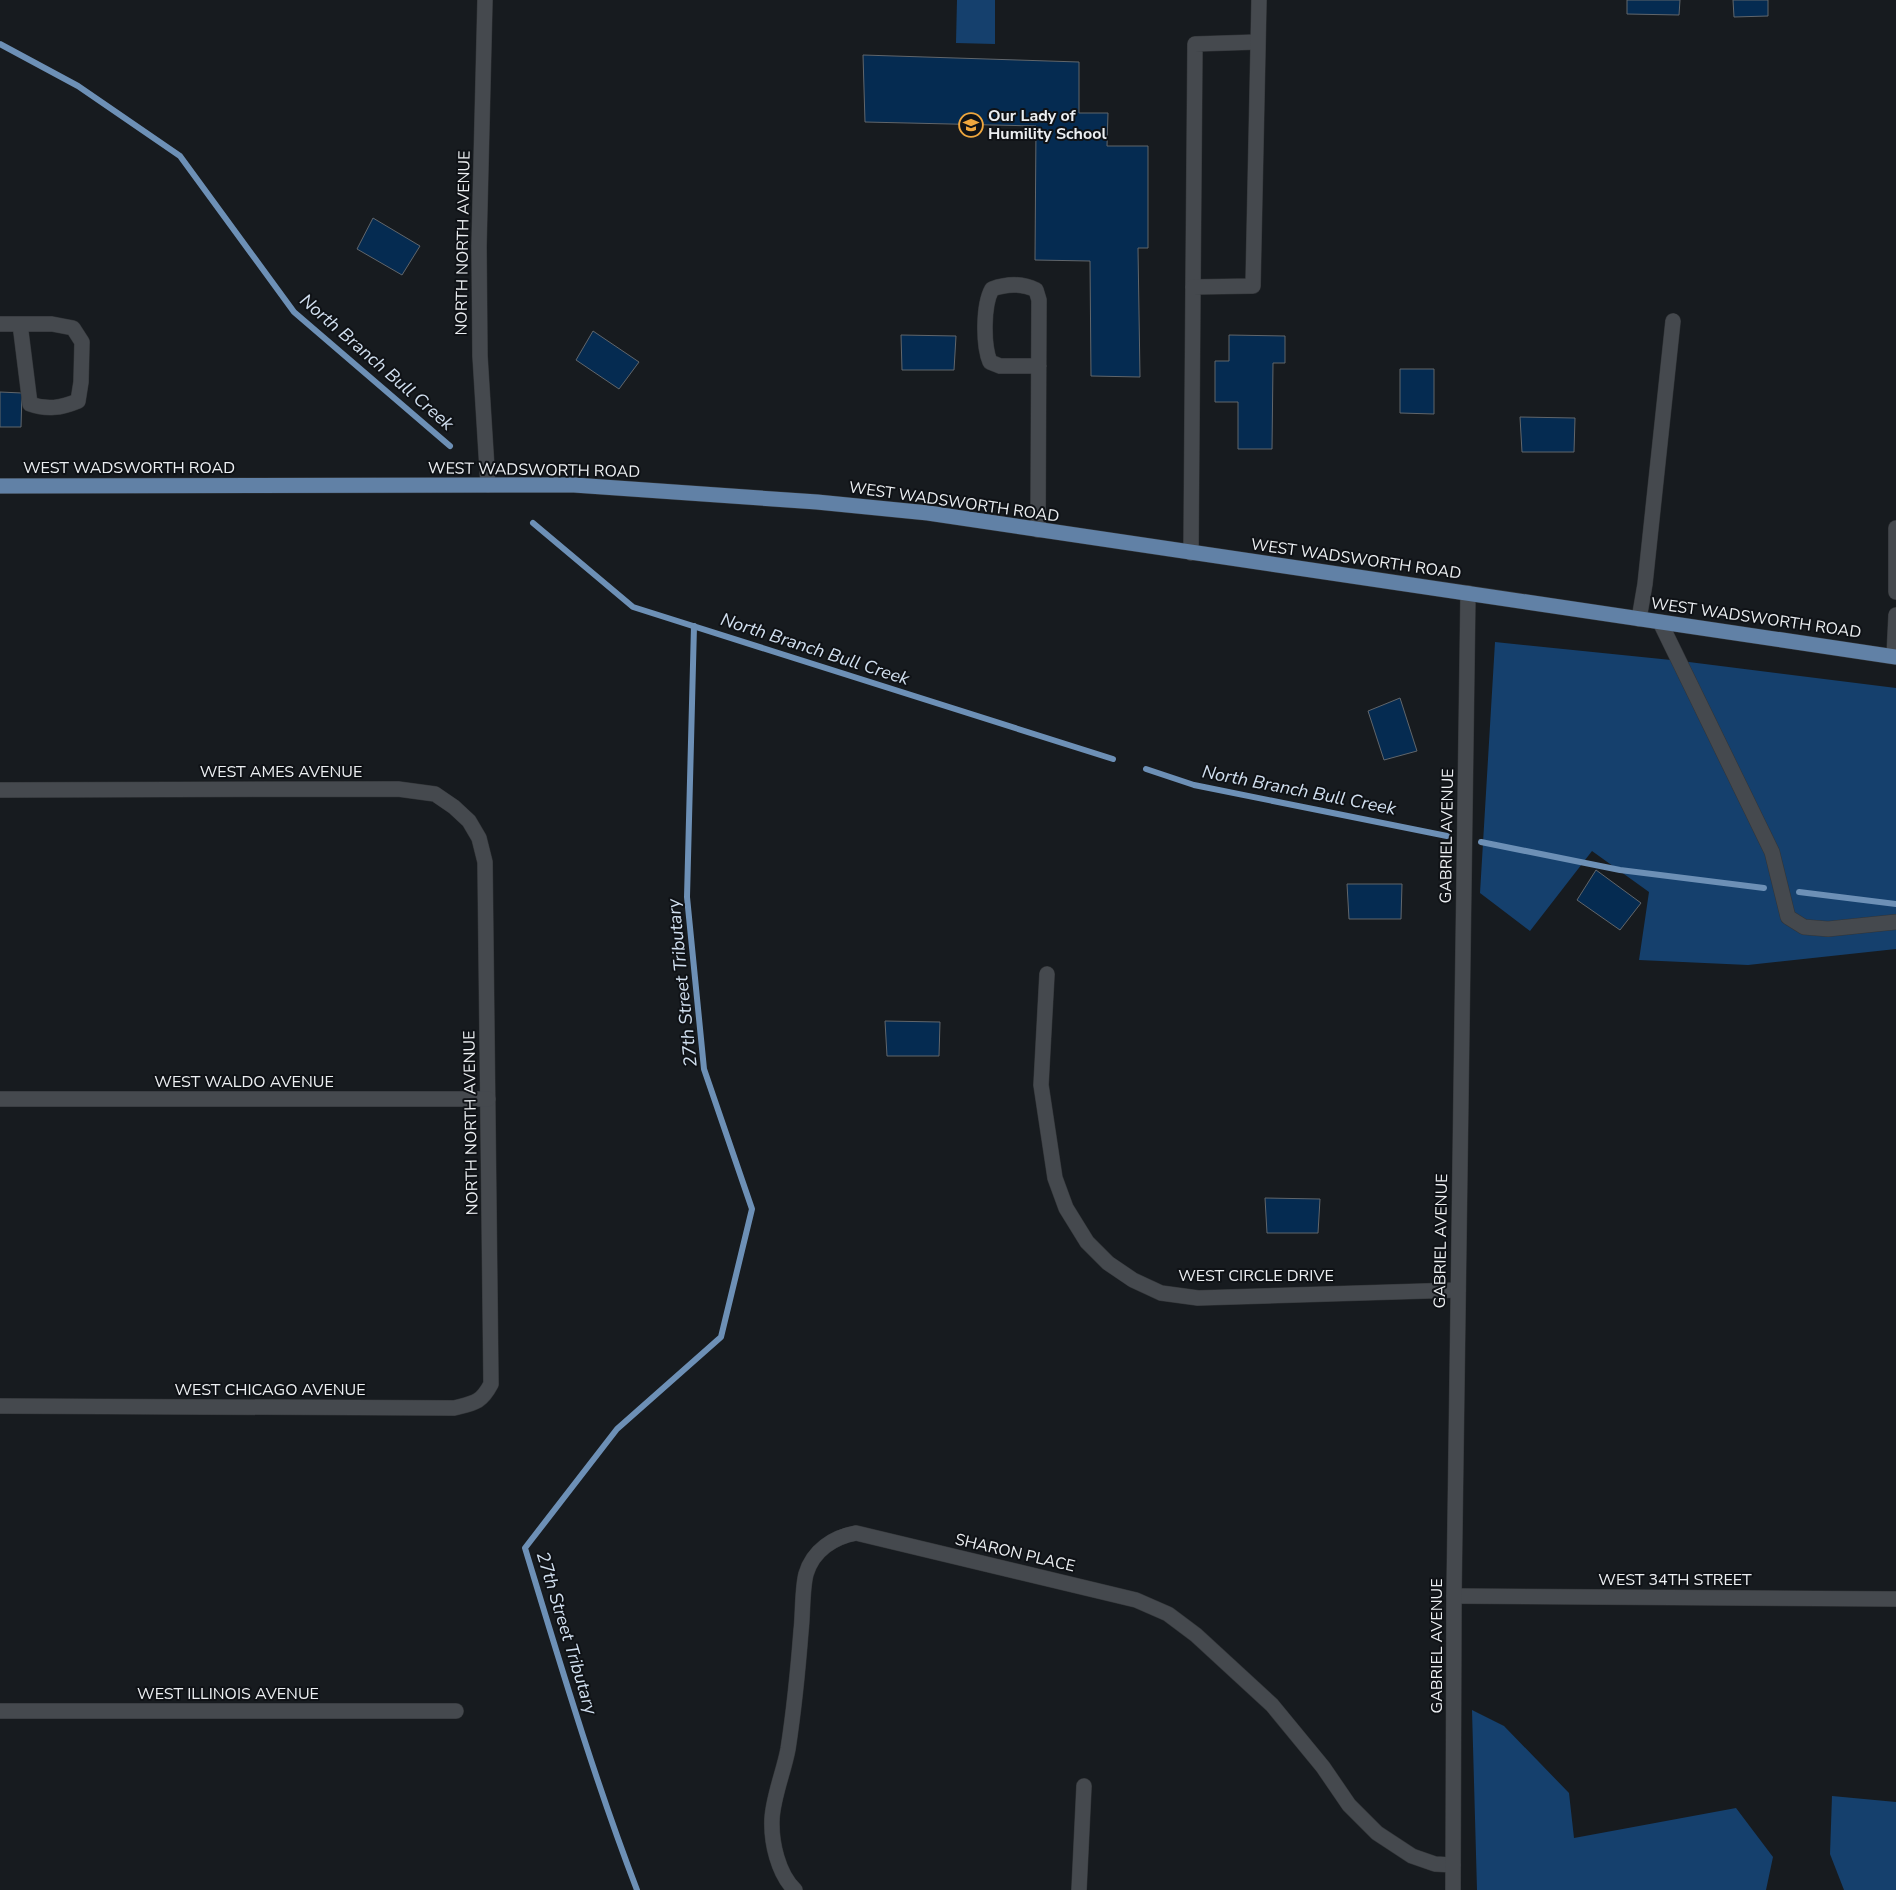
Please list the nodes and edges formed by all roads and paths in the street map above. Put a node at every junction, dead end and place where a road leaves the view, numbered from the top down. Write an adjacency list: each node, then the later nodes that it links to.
1 (484, 0): 9 (street, NORTH NORTH AVENUE)
2 (1259, 0): 3 (street)
3 (1257, 42): 4 (street); 4 (street)
4 (1192, 287): 13 (street)
5 (1673, 321): 17 (street)
6 (0, 324): 7 (street)
7 (20, 324): 7 (street)
8 (1039, 366): 8 (street); 12 (street)
9 (488, 485): 10 (main road, WEST WADSWORTH ROAD); 12 (main road, WEST WADSWORTH ROAD)
10 (0, 486)
11 (1896, 528): 14 (street)
12 (1038, 530): 13 (main road, WEST WADSWORTH ROAD)
13 (1191, 552): 15 (main road, WEST WADSWORTH ROAD)
14 (1896, 592)
15 (1468, 593): 17 (main road, WEST WADSWORTH ROAD); 26 (street, GABRIEL AVENUE)
16 (1896, 615): 19 (street)
17 (1639, 619): 18 (main road, WEST WADSWORTH ROAD)
18 (1660, 622): 19 (main road, WEST WADSWORTH ROAD); 22 (street)
19 (1895, 656)
20 (0, 790): 21 (street, WEST AMES AVENUE)
21 (486, 901): 25 (street, NORTH NORTH AVENUE)
22 (1896, 922)
23 (1048, 974): 26 (street, WEST CIRCLE DRIVE)
24 (0, 1099): 25 (street, WEST WALDO AVENUE)
25 (488, 1099): 27 (street, NORTH NORTH AVENUE)
26 (1458, 1290): 29 (street, GABRIEL AVENUE)
27 (491, 1345): 28 (street, WEST CHICAGO AVENUE)
28 (0, 1406)
29 (1454, 1596): 30 (street, WEST 34TH STREET); 34 (street, GABRIEL AVENUE)
30 (1896, 1599)
31 (0, 1711): 32 (street, WEST ILLINOIS AVENUE)
32 (456, 1711)
33 (1084, 1786): 36 (street)
34 (1453, 1865): 35 (street, SHARON PLACE); 37 (street, GABRIEL AVENUE)
35 (795, 1890)
36 (1079, 1890)
37 (1454, 1890)

